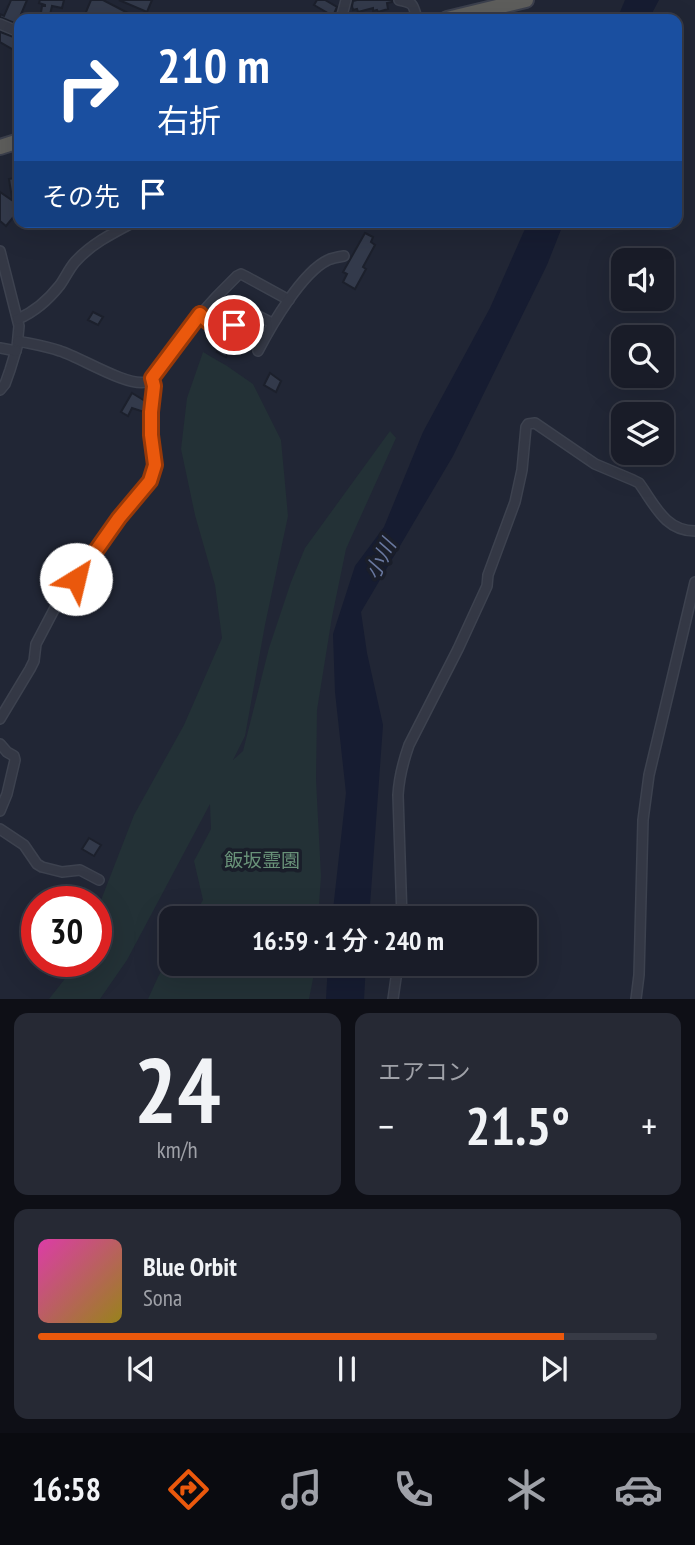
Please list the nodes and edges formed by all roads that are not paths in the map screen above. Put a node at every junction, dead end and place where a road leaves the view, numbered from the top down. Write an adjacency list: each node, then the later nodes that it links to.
1 (398, 0): 3 (street)
2 (526, 0): 4 (highway)
3 (415, 14)
4 (468, 14)
5 (120, 228): 10 (street)
6 (0, 251): 10 (street)
7 (344, 256): 8 (street)
8 (289, 300): 9 (street); 11 (street)
9 (200, 314): 11 (street); 15 (street)
10 (18, 319): 12 (street)
11 (272, 323): 14 (street)
12 (17, 346): 13 (street); 15 (street); 16 (street)
13 (0, 348)
14 (258, 351)
15 (152, 378): 19 (street)
16 (0, 390)
17 (695, 531): 24 (street)
18 (695, 582): 27 (street)
19 (0, 719)
20 (0, 744): 21 (street)
21 (0, 811)
22 (0, 829): 23 (street)
23 (99, 880)
24 (402, 906)
25 (396, 976): 26 (street)
26 (393, 999)
27 (636, 999)

